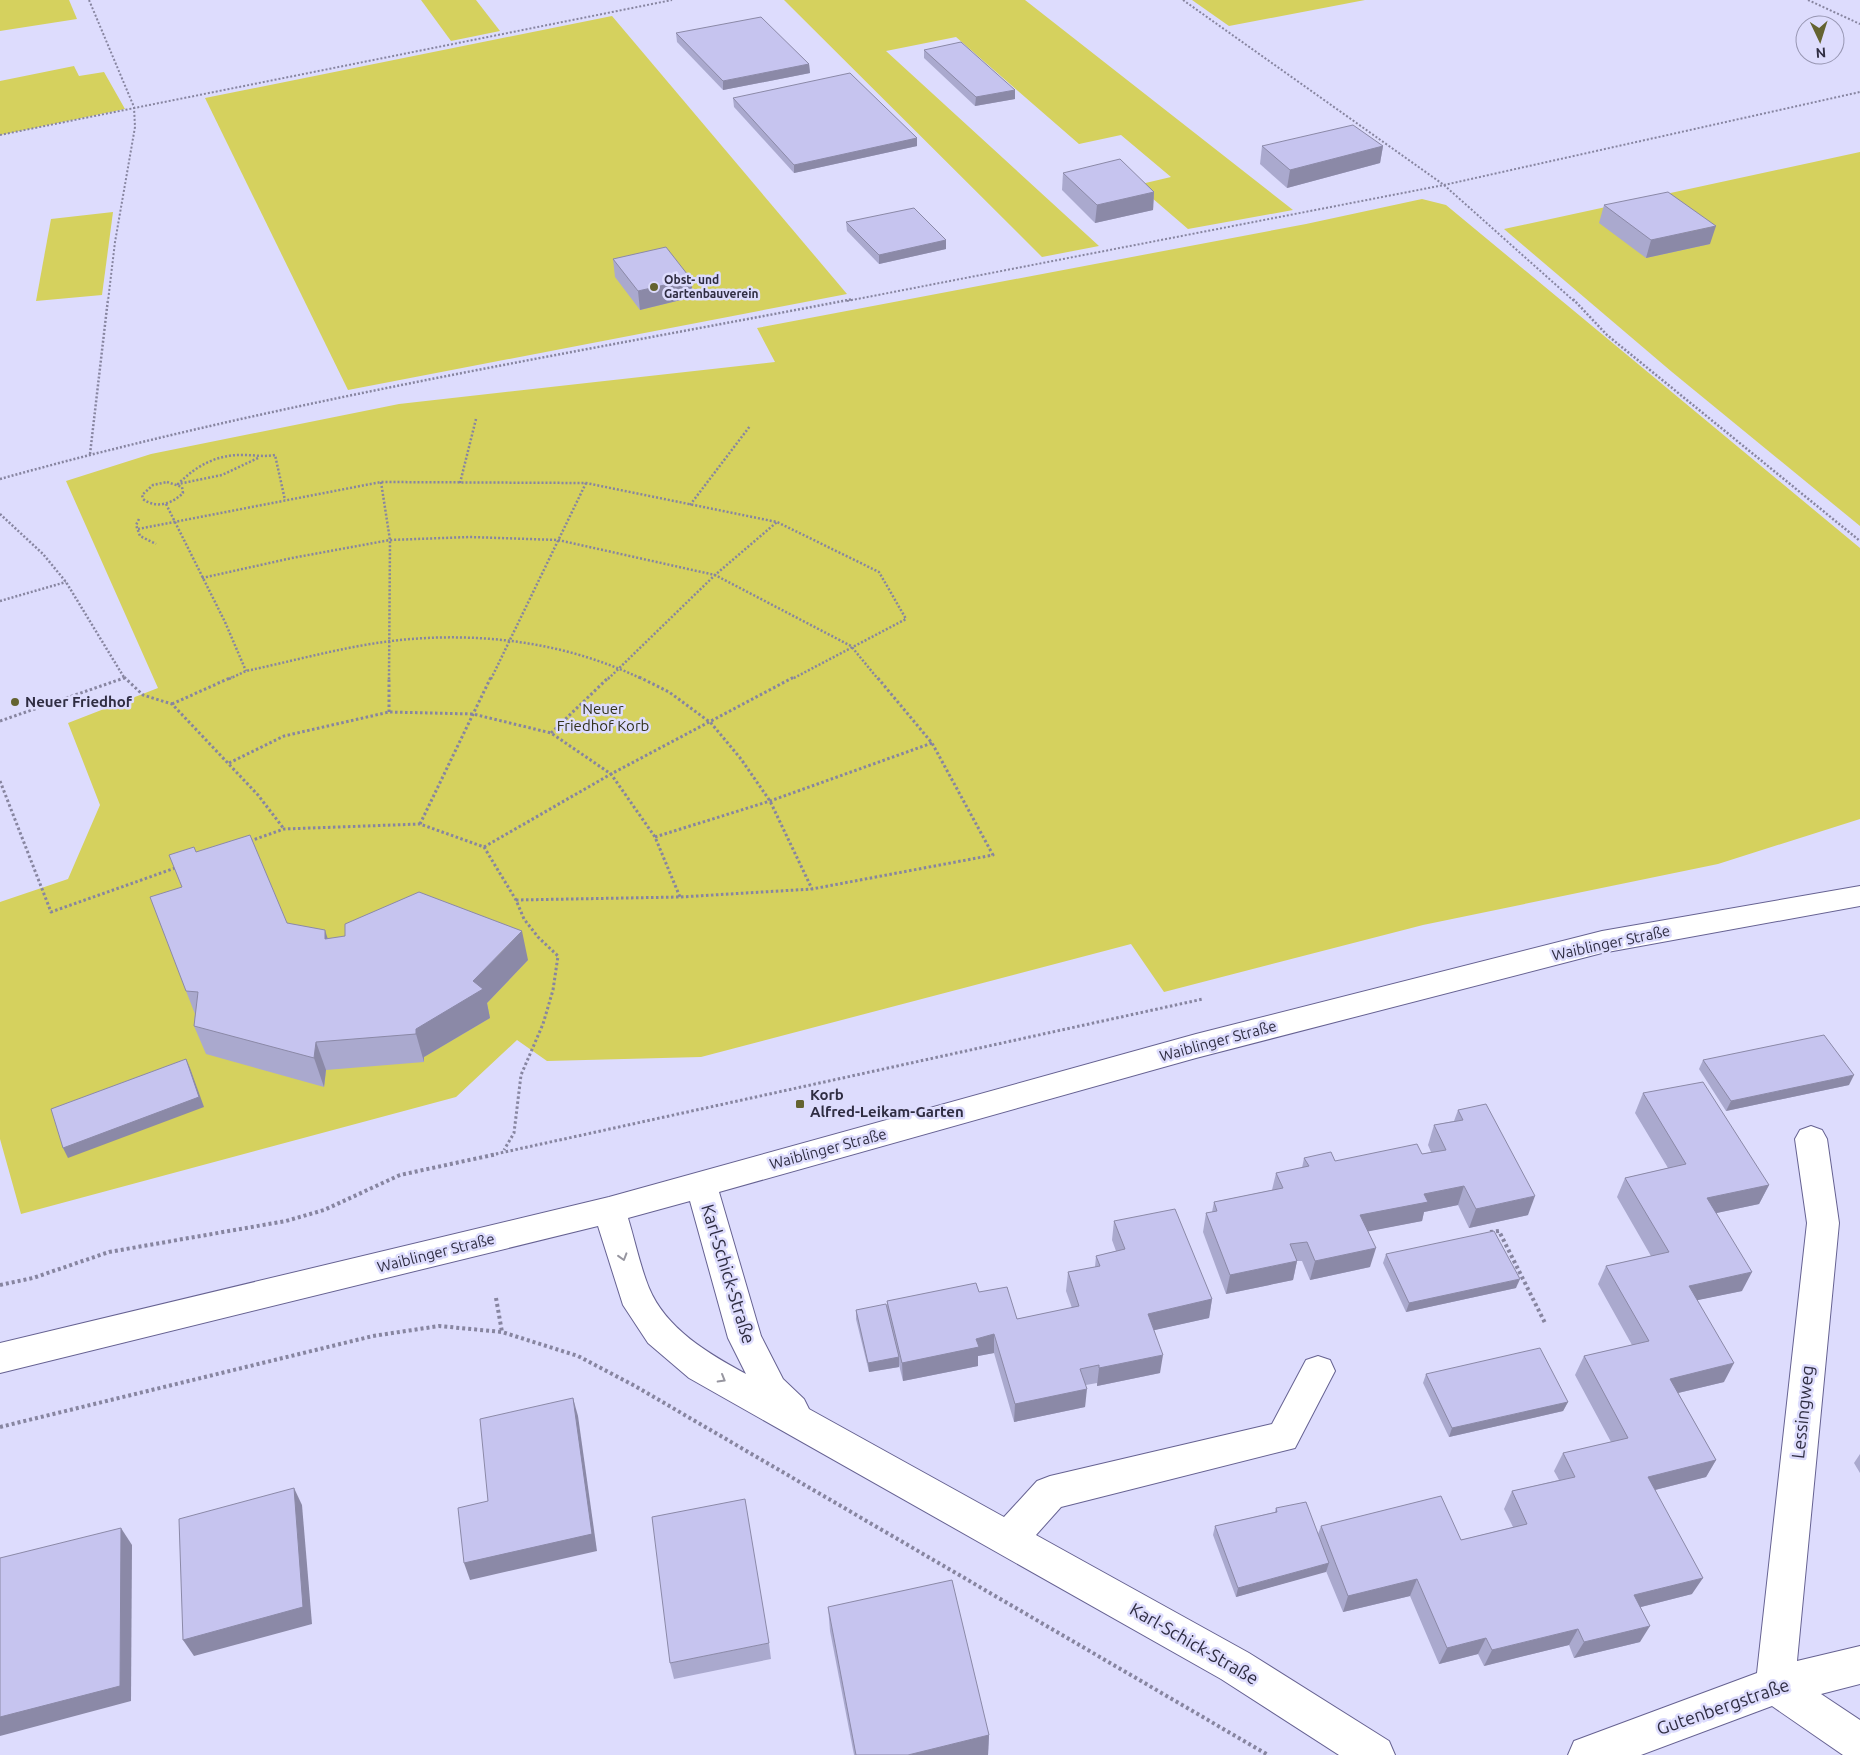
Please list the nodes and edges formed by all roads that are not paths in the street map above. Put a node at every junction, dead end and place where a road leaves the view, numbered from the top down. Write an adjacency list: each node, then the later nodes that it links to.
1 (1860, 896): 3 (street, Waiblinger Straße)
2 (1811, 1138): 10 (street, Lessingweg)
3 (701, 1184): 4 (street, Waiblinger Straße); 7 (street, Karl-Schick-Straße)
4 (609, 1210): 5 (street, Waiblinger Straße); 7 (street, Karl-Schick-Straße, one-way to 7)
5 (0, 1358)
6 (1318, 1372): 8 (street)
7 (815, 1432): 8 (street, Karl-Schick-Straße)
8 (1009, 1539): 12 (street, Karl-Schick-Straße)
9 (1860, 1665): 10 (street, Gutenbergstraße)
10 (1775, 1686): 11 (street); 13 (street, Gutenbergstraße)
11 (1860, 1742)
12 (1375, 1755)
13 (1588, 1755)

